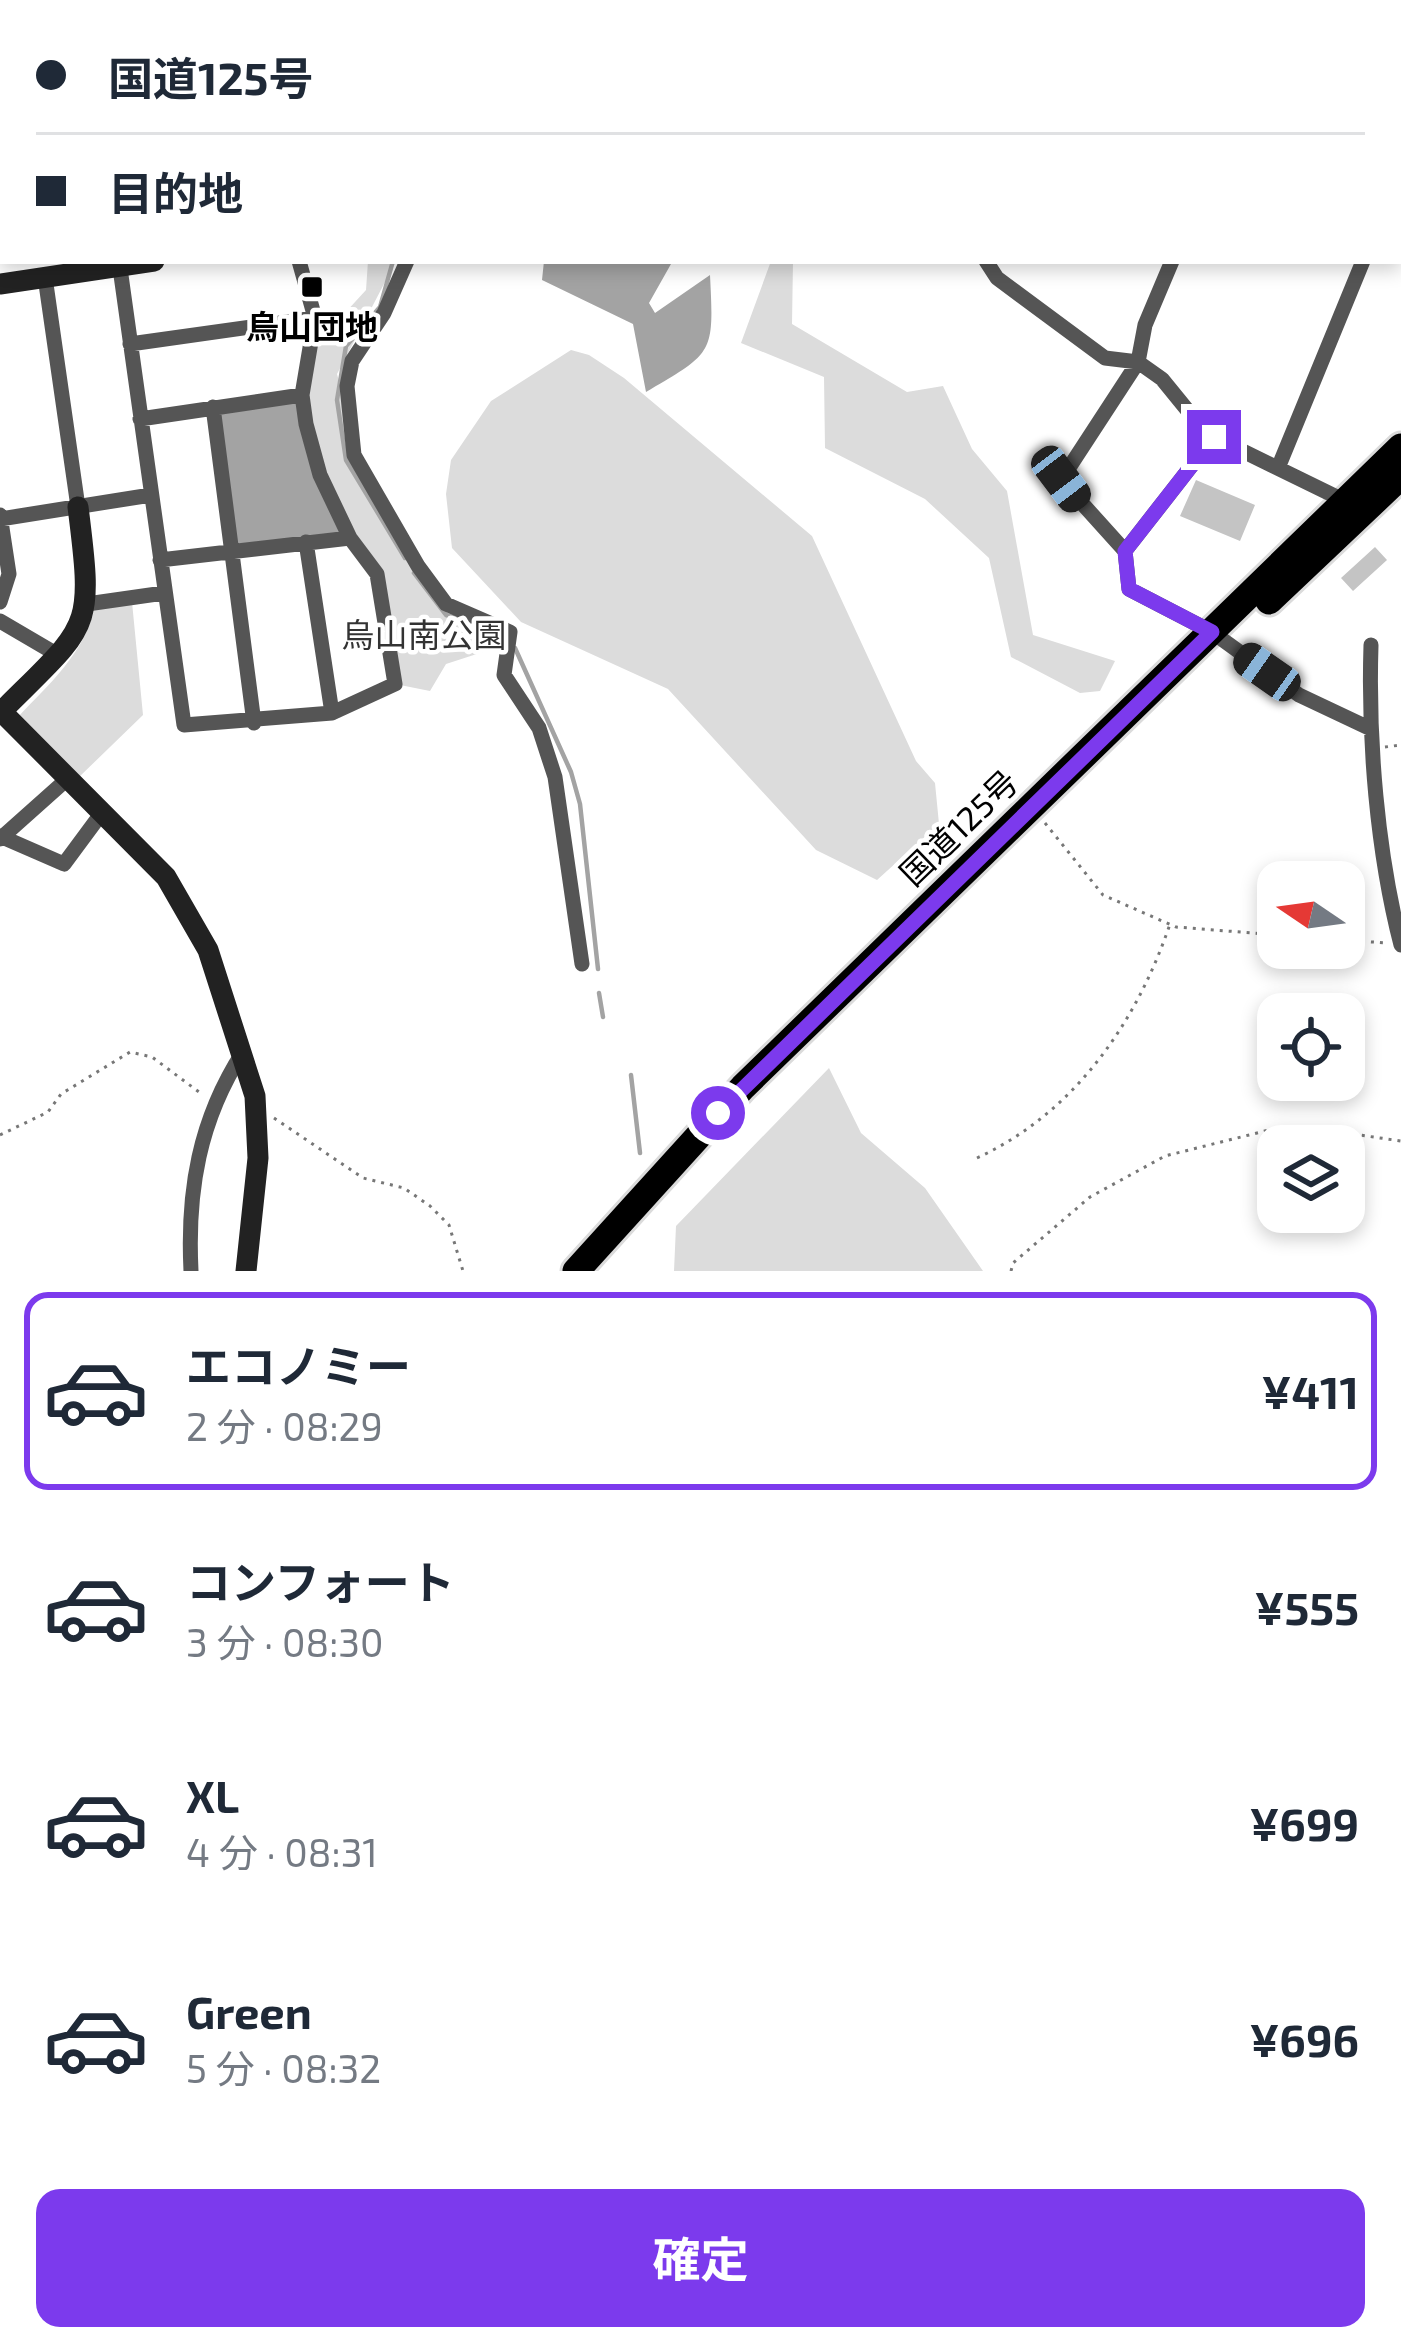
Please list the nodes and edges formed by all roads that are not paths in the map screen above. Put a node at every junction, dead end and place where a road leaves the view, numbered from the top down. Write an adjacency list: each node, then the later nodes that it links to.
1 (119, 264): 7 (street); 10 (street)
2 (300, 264): 9 (street)
3 (406, 264): 43 (street)
4 (988, 264): 11 (street)
5 (1171, 264): 11 (street)
6 (1362, 264): 17 (street)
7 (45, 277): 8 (street); 21 (street)
8 (0, 284)
9 (315, 318): 10 (street); 12 (street)
10 (130, 344): 14 (street)
11 (1138, 362): 15 (street); 25 (street)
12 (302, 395): 13 (street); 23 (street)
13 (213, 407): 14 (street); 26 (street)
14 (140, 419): 19 (street)
15 (1214, 437): 17 (street); 25 (street)
16 (1401, 447): 20 (highway, 国道125号)
17 (1278, 468): 20 (street)
18 (1401, 476): 32 (highway, 国道125号)
19 (151, 496): 21 (street); 27 (street)
20 (1345, 501): 32 (highway, 国道125号)
21 (78, 507): 22 (street); 30 (street)
22 (0, 517): 29 (street)
23 (350, 538): 24 (street); 36 (street)
24 (306, 542): 26 (street); 36 (street)
25 (1125, 551): 32 (street)
26 (231, 552): 27 (street); 37 (street)
27 (160, 560): 28 (street)
28 (164, 593): 30 (street); 37 (street)
29 (0, 602)
30 (87, 604): 34 (street)
31 (0, 621): 34 (street)
32 (1219, 638): 38 (street); 47 (highway, 国道125号); 48 (highway, 国道125号)
33 (1371, 645): 38 (street)
34 (58, 655): 35 (street)
35 (1, 710): 39 (street)
36 (332, 713): 37 (street)
37 (254, 723)
38 (1371, 729): 42 (street)
39 (65, 781): 40 (street); 41 (street)
40 (101, 814): 41 (street); 44 (street)
41 (0, 838)
42 (1401, 944)
43 (582, 964)
44 (243, 1052): 45 (street); 46 (street)
45 (191, 1271)
46 (246, 1271)
47 (576, 1271)
48 (597, 1271)

